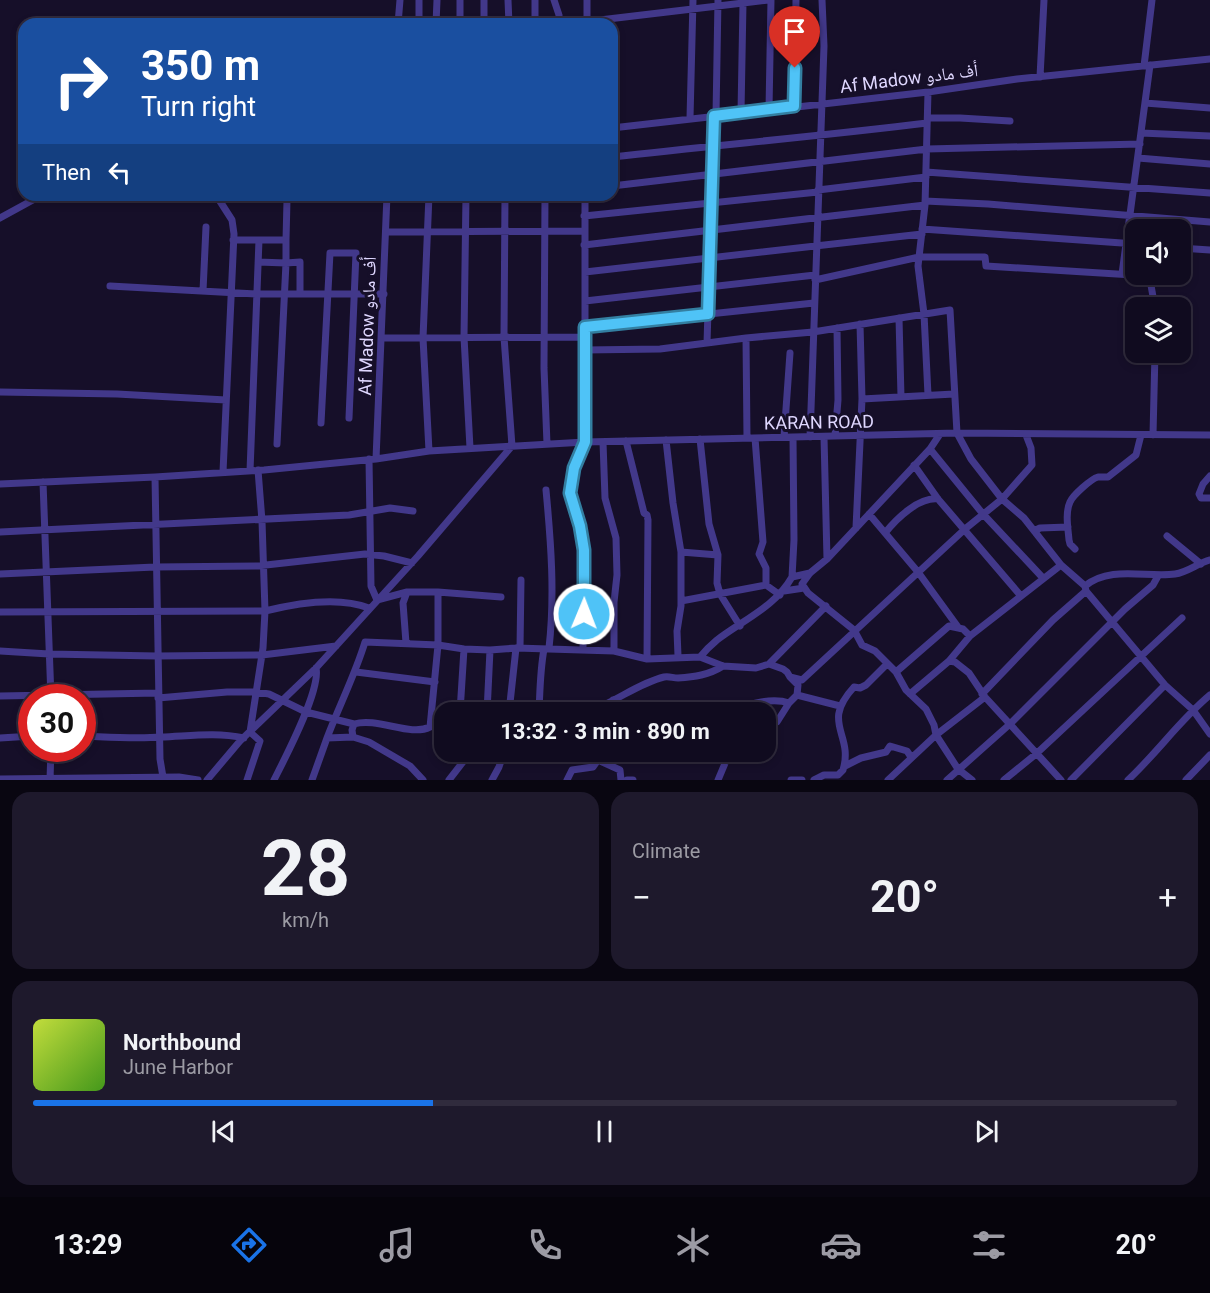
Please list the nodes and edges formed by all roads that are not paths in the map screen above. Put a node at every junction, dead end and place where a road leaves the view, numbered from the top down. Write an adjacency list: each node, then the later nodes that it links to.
1 (400, 0): 19 (street)
2 (419, 0): 20 (street)
3 (437, 0): 21 (street)
4 (460, 0): 22 (street)
5 (484, 0): 23 (street)
6 (508, 0): 24 (street)
7 (535, 0): 25 (street)
8 (554, 0): 26 (street)
9 (587, 0): 27 (street)
10 (693, 0): 18 (street)
11 (770, 0): 17 (street); 37 (street)
12 (796, 0): 35 (street)
13 (822, 0): 33 (street)
14 (1044, 0): 31 (street)
15 (1152, 0): 30 (street)
16 (719, 3): 17 (street); 18 (street); 39 (street)
17 (743, 3): 38 (street)
18 (693, 10): 28 (street); 40 (street)
19 (399, 18)
20 (419, 18)
21 (436, 18)
22 (460, 18)
23 (484, 18)
24 (509, 18)
25 (535, 18)
26 (559, 18)
27 (587, 18)
28 (618, 19)
29 (1210, 59): 30 (street, Af Madow أف مادو)
30 (1147, 66): 31 (street, Af Madow أف مادو); 34 (street)
31 (1040, 77): 32 (street, Af Madow أف مادو)
32 (928, 92): 33 (street, Af Madow أف مادو); 41 (street)
33 (822, 103): 35 (street, Af Madow أف مادو); 45 (street)
34 (1145, 103): 36 (street); 44 (street)
35 (794, 106): 37 (street, Af Madow أف مادو)
36 (1210, 108)
37 (769, 109): 38 (street, Af Madow أف مادو)
38 (741, 112): 39 (street, Af Madow أف مادو)
39 (715, 115): 40 (street, Af Madow أف مادو); 48 (street)
40 (690, 118): 43 (street, Af Madow أف مادو)
41 (928, 121): 42 (street); 45 (street); 49 (street)
42 (1010, 121)
43 (618, 127)
44 (1141, 133): 46 (street); 47 (street)
45 (820, 136): 48 (street); 52 (street)
46 (1210, 136)
47 (1140, 144): 49 (street); 51 (street)
48 (713, 145): 50 (street); 54 (street)
49 (927, 149): 52 (street); 55 (street)
50 (618, 156)
51 (1138, 158): 53 (street); 57 (street)
52 (819, 162): 54 (street); 58 (street)
53 (1210, 164)
54 (712, 175): 56 (street); 69 (street)
55 (926, 175): 57 (street); 58 (street); 70 (street)
56 (618, 185)
57 (1134, 187): 59 (street); 72 (street)
58 (818, 191): 69 (street); 74 (street)
59 (1210, 193)
60 (31, 201): 73 (street)
61 (220, 201): 85 (street)
62 (288, 201): 87 (street)
63 (387, 201): 82 (street, Af Madow أف مادو)
64 (429, 201): 83 (street)
65 (465, 201): 77 (street)
66 (505, 201): 78 (street)
67 (545, 201): 79 (street)
68 (585, 201): 71 (street)
69 (711, 203): 71 (street); 81 (street)
70 (925, 203): 72 (street); 74 (street); 84 (street)
71 (584, 216): 80 (street)
72 (1130, 217): 75 (street)
73 (0, 218)
74 (817, 219): 81 (street); 90 (street)
75 (1210, 222)
76 (206, 227): 104 (street)
77 (465, 231): 78 (street); 83 (street); 126 (street)
78 (504, 231): 79 (street); 121 (street)
79 (545, 231): 80 (street); 122 (street)
80 (584, 231): 89 (street)
81 (710, 231): 89 (street); 95 (street)
82 (386, 232): 83 (street); 111 (street, Af Madow أف مادو)
83 (428, 232): 125 (street)
84 (922, 232): 88 (street); 90 (street); 94 (street)
85 (233, 240): 86 (street); 105 (street)
86 (259, 240): 87 (street); 96 (street)
87 (286, 240): 97 (street)
88 (1125, 244)
89 (584, 245): 98 (street)
90 (816, 247): 95 (street); 101 (street)
91 (1191, 249): 92 (street)
92 (1210, 250)
93 (1125, 252): 99 (street)
94 (919, 257): 99 (street); 101 (street); 115 (street)
95 (710, 259): 98 (street); 103 (street)
96 (258, 262): 97 (street); 106 (street)
97 (286, 262): 107 (street); 108 (street)
98 (585, 272): 112 (street)
99 (1122, 274): 100 (street)
100 (1125, 274)
101 (815, 277): 103 (street); 113 (street)
102 (110, 286): 104 (street)
103 (709, 287): 112 (street); 114 (street)
104 (203, 291): 105 (street)
105 (231, 293): 106 (street); 137 (street)
106 (257, 294): 107 (street); 167 (street)
107 (285, 294): 108 (street); 159 (street)
108 (300, 294): 109 (street)
109 (327, 294): 110 (street); 110 (street); 139 (street)
110 (354, 294): 111 (street); 138 (street)
111 (384, 294): 124 (street, Af Madow أف مادو)
112 (585, 301): 118 (street)
113 (814, 303): 114 (street); 120 (street)
114 (708, 314): 118 (street); 128 (street)
115 (924, 314): 116 (street); 133 (street); 134 (street)
116 (899, 318): 117 (street); 135 (street)
117 (860, 324): 119 (street); 136 (street)
118 (585, 327): 123 (street)
119 (837, 328): 120 (street); 147 (street)
120 (813, 332): 127 (street); 151 (street)
121 (504, 337): 122 (street); 126 (street); 161 (street)
122 (545, 337): 123 (street); 160 (street)
123 (586, 337): 129 (street)
124 (382, 338): 125 (street); 165 (street, Af Madow أف مادو)
125 (423, 338): 126 (street); 164 (street)
126 (464, 338): 162 (street)
127 (746, 338): 128 (street); 152 (street)
128 (707, 343): 129 (street)
129 (585, 350): 157 (street)
130 (789, 353): 149 (street)
131 (1155, 363): 144 (street)
132 (0, 392): 137 (street)
133 (954, 394): 134 (street); 141 (street)
134 (928, 395): 135 (street)
135 (901, 397): 136 (street)
136 (862, 399): 148 (street)
137 (226, 400): 168 (street)
138 (349, 418)
139 (321, 423)
140 (940, 434): 141 (street, KARAN ROAD); 148 (street, KARAN ROAD); 163 (street)
141 (957, 434): 142 (street, KARAN ROAD); 175 (street)
142 (1026, 435): 143 (street, KARAN ROAD); 175 (street)
143 (1141, 435): 144 (street, KARAN ROAD); 183 (street)
144 (1153, 435): 145 (street, KARAN ROAD)
145 (1210, 435)
146 (825, 436): 147 (street, KARAN ROAD); 151 (street, KARAN ROAD); 195 (street)
147 (835, 436): 148 (street, KARAN ROAD)
148 (861, 436): 184 (street)
149 (784, 437): 150 (street, KARAN ROAD); 153 (street, KARAN ROAD)
150 (793, 437): 151 (street, KARAN ROAD); 207 (street)
151 (810, 437)
152 (747, 438): 153 (street, KARAN ROAD); 154 (street, KARAN ROAD)
153 (755, 438): 210 (street)
154 (700, 439): 155 (street, KARAN ROAD); 194 (street)
155 (666, 440): 156 (street, KARAN ROAD); 192 (street)
156 (626, 441): 158 (street, KARAN ROAD); 249 (street)
157 (585, 442): 158 (street, KARAN ROAD); 160 (street, KARAN ROAD); 239 (street)
158 (603, 442): 242 (street)
159 (277, 444)
160 (548, 444): 161 (street, KARAN ROAD)
161 (512, 446): 162 (street, KARAN ROAD); 197 (street)
162 (470, 448): 164 (street, KARAN ROAD)
163 (930, 449): 166 (street); 180 (street)
164 (429, 451): 165 (street, KARAN ROAD)
165 (373, 459): 167 (street, KARAN ROAD); 178 (street, Af Madow أف مادو)
166 (914, 465): 176 (street); 179 (street)
167 (254, 470): 168 (street, KARAN ROAD); 181 (street)
168 (223, 472): 170 (street, KARAN ROAD)
169 (1210, 476): 174 (street)
170 (155, 477): 171 (street, KARAN ROAD); 182 (street)
171 (43, 482): 172 (street, KARAN ROAD); 185 (street)
172 (0, 484)
173 (546, 490): 238 (street)
174 (1210, 498)
175 (1002, 499): 180 (street); 187 (street)
176 (938, 500): 186 (street); 189 (street)
177 (413, 511): 178 (street)
178 (370, 512): 181 (street); 193 (street, Af Madow أف مادو)
179 (869, 514): 184 (street); 189 (street)
180 (983, 514): 186 (street); 208 (street)
181 (262, 521): 182 (street); 199 (street)
182 (155, 526): 185 (street); 201 (street)
183 (1068, 527): 187 (street); 191 (street)
184 (856, 528): 195 (street)
185 (45, 529): 188 (street); 202 (street)
186 (965, 529): 204 (street); 217 (street)
187 (1034, 531): 200 (street)
188 (0, 532)
189 (885, 533): 204 (street)
190 (1167, 536): 198 (street)
191 (1075, 549)
192 (681, 552): 194 (street); 220 (street)
193 (372, 555): 197 (street); 199 (street); 219 (street, Af Madow أف مادو)
194 (718, 555): 216 (street)
195 (827, 558): 203 (street)
196 (1210, 560): 198 (street)
197 (412, 563): 219 (street)
198 (1201, 564): 206 (street)
199 (264, 565): 201 (street); 225 (street)
200 (1061, 565): 208 (street); 212 (street)
201 (155, 567): 202 (street); 224 (street)
202 (46, 572): 205 (street); 223 (street)
203 (810, 573): 207 (street); 211 (street)
204 (918, 573): 230 (street); 231 (street)
205 (0, 574)
206 (1158, 576): 212 (street); 228 (street)
207 (792, 577): 215 (street)
208 (1043, 578): 217 (street)
209 (522, 580): 236 (street)
210 (766, 585): 215 (street); 216 (street)
211 (804, 588): 215 (street); 221 (street)
212 (1086, 589): 228 (street); 269 (street)
213 (407, 592): 214 (street); 219 (street); 233 (street)
214 (438, 592): 218 (street); 234 (street)
215 (782, 593): 229 (street)
216 (720, 594): 220 (street); 229 (street)
217 (1021, 596): 232 (street)
218 (501, 597)
219 (377, 600): 222 (street)
220 (681, 601): 247 (street)
221 (826, 606): 231 (street); 251 (street)
222 (369, 608): 225 (street); 235 (street)
223 (47, 610): 224 (street); 226 (street); 243 (street)
224 (156, 610): 225 (street); 246 (street)
225 (265, 611): 244 (street)
226 (0, 612)
227 (1182, 618): 245 (street)
228 (1112, 623): 245 (street); 285 (street)
229 (740, 626): 248 (street)
230 (958, 627): 232 (street); 256 (street)
231 (854, 630): 252 (street); 257 (street)
232 (970, 636): 250 (street)
233 (406, 643): 234 (street); 255 (street)
234 (438, 645): 237 (street); 258 (street)
235 (336, 646): 244 (street); 254 (street)
236 (518, 648): 238 (street); 240 (street); 274 (street)
237 (464, 649): 240 (street); 272 (street)
238 (546, 649): 239 (street); 275 (street)
239 (583, 649): 242 (street)
240 (490, 650): 273 (street)
241 (0, 651): 243 (street)
242 (614, 651): 249 (street)
243 (49, 654): 246 (street); 259 (street)
244 (262, 655): 246 (street); 261 (street)
245 (1140, 655): 260 (street); 295 (street)
246 (157, 656): 263 (street)
247 (678, 656): 248 (street); 249 (street)
248 (699, 657): 253 (street)
249 (647, 659)
250 (949, 661): 262 (street); 269 (street)
251 (769, 664): 253 (street); 257 (street)
252 (886, 664): 256 (street); 279 (street)
253 (723, 666): 271 (street)
254 (316, 668): 270 (street); 281 (street)
255 (356, 672): 258 (street); 282 (street)
256 (896, 672): 262 (street)
257 (790, 677): 264 (street)
258 (435, 682): 284 (street)
259 (50, 684)
260 (1165, 685): 280 (street); 330 (street)
261 (256, 692): 263 (street); 270 (street); 287 (street)
262 (910, 694): 288 (street)
263 (158, 695): 268 (street); 291 (street)
264 (797, 695): 278 (street); 279 (street)
265 (1210, 695): 280 (street)
266 (0, 696): 267 (street)
267 (18, 696)
268 (96, 696)
269 (983, 696): 285 (street); 288 (street)
270 (283, 700): 281 (street); 287 (street)
271 (613, 700): 276 (street)
272 (461, 702)
273 (487, 702)
274 (510, 702)
275 (538, 702)
276 (609, 702)
277 (774, 702): 278 (street)
278 (789, 703): 283 (street)
279 (840, 706): 304 (street)
280 (1193, 710): 286 (street); 331 (street)
281 (306, 712): 282 (street); 313 (street)
282 (334, 719): 284 (street); 294 (street)
283 (776, 722)
284 (354, 724): 292 (street)
285 (1010, 724): 295 (street); 305 (street)
286 (1210, 734)
287 (247, 735): 291 (street); 311 (street); 312 (street)
288 (936, 735): 297 (street); 305 (street)
289 (96, 736): 291 (street)
290 (18, 737): 293 (street)
291 (159, 737): 306 (street)
292 (353, 737): 294 (street); 309 (street)
293 (0, 738)
294 (327, 738): 314 (street)
295 (1036, 754): 328 (street); 329 (street)
296 (1210, 755): 332 (street)
297 (911, 757): 304 (street); 325 (street)
298 (51, 762): 308 (street)
299 (463, 762): 315 (street)
300 (501, 762): 316 (street)
301 (597, 762): 317 (street)
302 (602, 762): 318 (street)
303 (726, 762): 321 (street)
304 (845, 766): 324 (street)
305 (958, 769): 326 (street); 327 (street)
306 (163, 777): 308 (street); 310 (street)
307 (0, 779): 308 (street)
308 (50, 779)
309 (420, 779)
310 (198, 780)
311 (207, 780)
312 (247, 780)
313 (274, 780)
314 (312, 780)
315 (449, 780)
316 (492, 780)
317 (567, 780)
318 (621, 780)
319 (627, 780): 320 (street)
320 (633, 780)
321 (718, 780)
322 (791, 780): 323 (street)
323 (802, 780)
324 (814, 780)
325 (888, 780)
326 (947, 780)
327 (972, 780)
328 (1004, 780)
329 (1061, 780)
330 (1071, 780)
331 (1128, 780)
332 (1186, 780)

